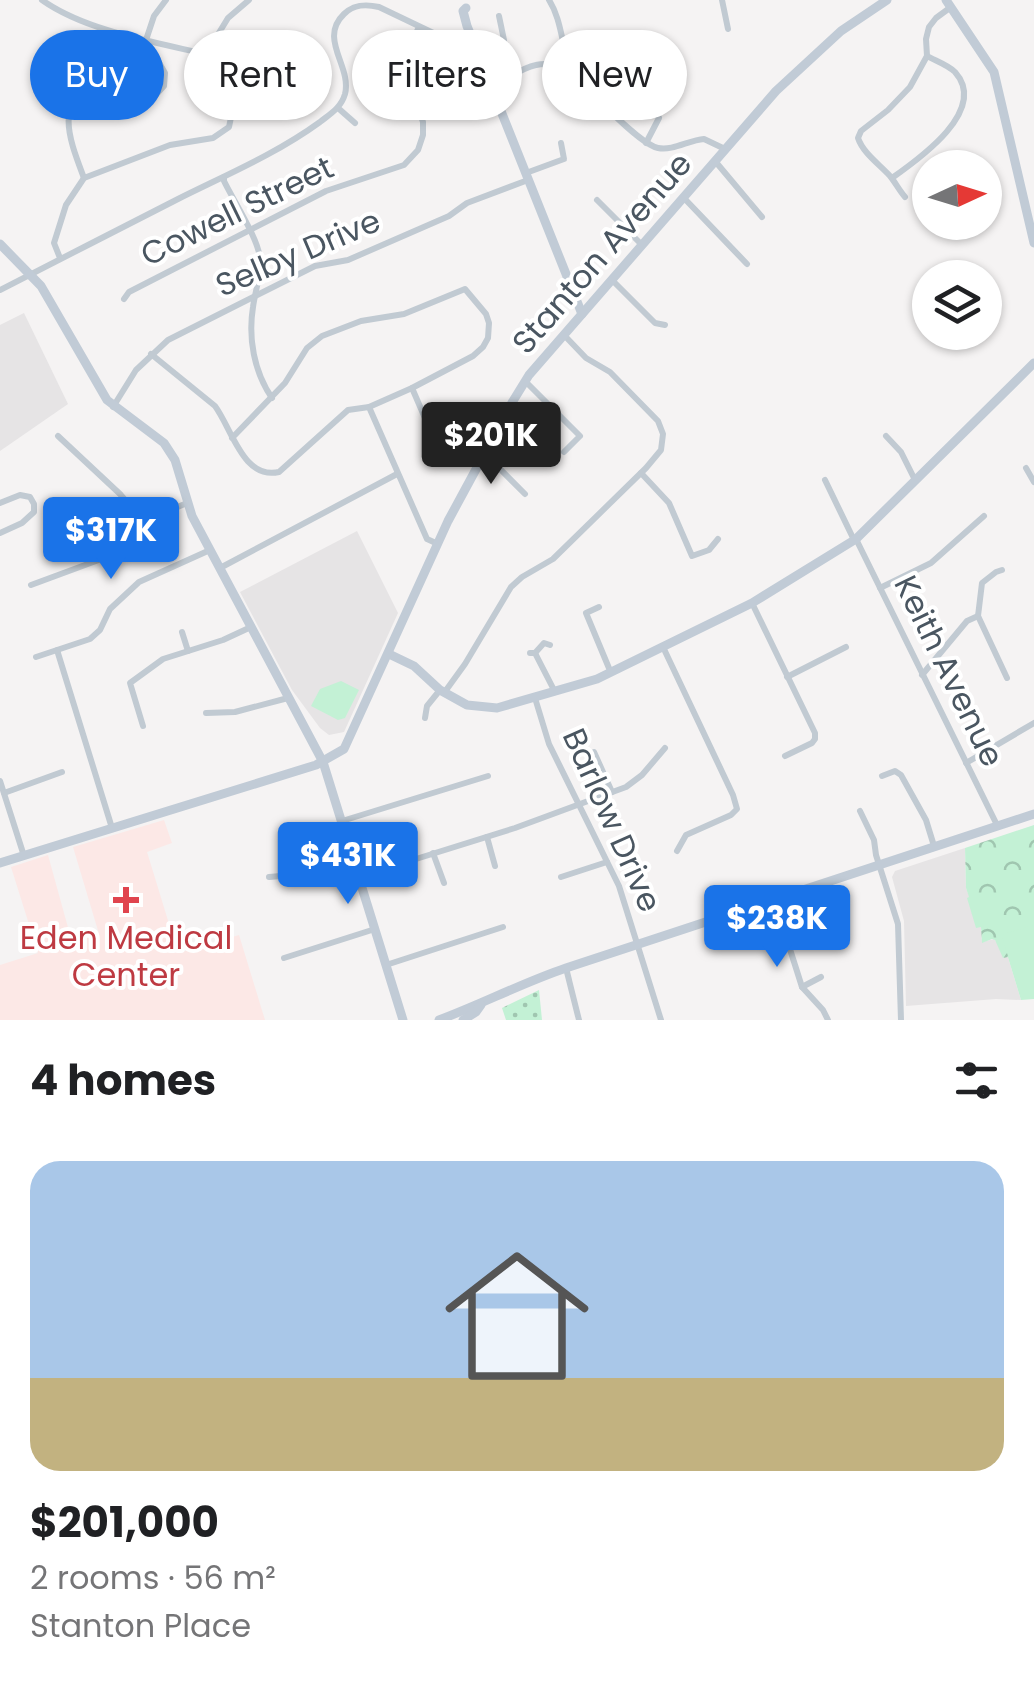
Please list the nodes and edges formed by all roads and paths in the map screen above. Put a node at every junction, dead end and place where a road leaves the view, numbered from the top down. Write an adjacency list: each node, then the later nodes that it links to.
1 (42, 0): 12 (street)
2 (166, 0): 13 (street)
3 (249, 0): 14 (street)
4 (549, 0): 18 (street)
5 (722, 0): 11 (street)
6 (886, 0): 29 (street, Stanton Avenue)
7 (465, 4): 16 (street)
8 (949, 4): 19 (street); 40 (street)
9 (498, 16): 17 (street)
10 (419, 26): 15 (street); 20 (street); 39 (street, Cowell Street)
11 (728, 29)
12 (111, 30)
13 (149, 30)
14 (219, 30)
15 (427, 30)
16 (470, 30)
17 (502, 30)
18 (560, 30)
19 (927, 56): 34 (street); 34 (street)
20 (338, 108): 26 (street); 31 (street)
21 (68, 120): 33 (street)
22 (230, 120): 33 (street)
23 (505, 120): 32 (street)
24 (621, 120): 28 (street)
25 (658, 120): 28 (street)
26 (355, 124)
27 (561, 143): 32 (street, Selby Drive)
28 (646, 143): 29 (street)
29 (724, 149): 30 (street, Stanton Avenue)
30 (715, 161): 36 (street, Stanton Avenue); 38 (street)
31 (224, 176): 39 (street); 43 (street)
32 (527, 177): 48 (street, Selby Drive); 50 (street)
33 (84, 178): 43 (street)
34 (892, 178): 35 (street)
35 (905, 196)
36 (683, 197): 42 (street, Stanton Avenue); 44 (street)
37 (597, 200): 42 (street)
38 (762, 218)
39 (250, 231): 48 (street); 49 (street, Cowell Street)
40 (1034, 243)
41 (0, 244): 45 (street)
42 (642, 245): 46 (street, Stanton Avenue)
43 (60, 258): 45 (street)
44 (747, 264)
45 (32, 274): 47 (street); 58 (street)
46 (612, 280): 50 (street, Stanton Avenue); 51 (street)
47 (0, 290)
48 (255, 295): 53 (street, Selby Drive); 57 (street)
49 (124, 299)
50 (582, 314): 52 (street, Stanton Avenue)
51 (666, 325)
52 (564, 335): 55 (street, Stanton Avenue); 68 (street)
53 (151, 354): 58 (street, Selby Drive); 63 (street)
54 (1034, 364): 70 (street)
55 (525, 381): 64 (street); 65 (street, Stanton Avenue)
56 (412, 388): 57 (street); 59 (street); 60 (street)
57 (272, 398): 63 (street)
58 (113, 407): 74 (street)
59 (369, 407): 63 (street); 67 (street)
60 (428, 425)
61 (58, 436): 76 (street)
62 (886, 436): 70 (street)
63 (232, 438)
64 (564, 452)
65 (484, 454): 72 (street); 80 (street, Stanton Avenue)
66 (1026, 468): 71 (street)
67 (398, 474): 80 (street); 82 (street)
68 (641, 474): 78 (street); 102 (street)
69 (825, 480): 79 (street, Keith Avenue)
70 (915, 480): 79 (street)
71 (1034, 482)
72 (525, 494)
73 (0, 503): 77 (street)
74 (187, 503): 76 (street); 81 (street)
75 (984, 516): 85 (street)
76 (148, 527): 84 (street)
77 (0, 533)
78 (718, 539)
79 (855, 539): 85 (street, Keith Avenue); 86 (street)
80 (438, 544): 96 (street, Stanton Avenue)
81 (210, 550): 82 (street); 94 (street)
82 (220, 568): 89 (street)
83 (1002, 570): 88 (street)
84 (32, 585)
85 (880, 588): 99 (street, Keith Avenue)
86 (752, 604): 93 (street); 100 (street)
87 (599, 606): 98 (street)
88 (978, 616): 99 (street); 101 (street)
89 (251, 627): 95 (street); 104 (street)
90 (182, 632): 95 (street)
91 (550, 645): 103 (street)
92 (846, 647): 100 (street)
93 (663, 648): 98 (street); 129 (street)
94 (57, 650): 97 (street); 126 (street)
95 (188, 651): 109 (street)
96 (389, 654): 102 (street); 113 (street, Stanton Avenue)
97 (36, 656)
98 (611, 672): 103 (street)
99 (922, 674): 114 (street, Keith Avenue)
100 (787, 677): 112 (street)
101 (1007, 678)
102 (442, 691): 105 (street); 107 (street)
103 (555, 692): 105 (street)
104 (288, 698): 106 (street); 113 (street)
105 (535, 698): 121 (street, Barlow Drive)
106 (206, 714)
107 (425, 718)
108 (1034, 723): 114 (street)
109 (143, 726)
110 (665, 748): 119 (street)
111 (594, 752): 119 (street)
112 (786, 756)
113 (323, 762): 124 (street); 126 (street)
114 (966, 763): 125 (street, Keith Avenue)
115 (62, 772): 120 (street)
116 (488, 776): 124 (street)
117 (882, 776): 128 (street)
118 (0, 782): 120 (street)
119 (612, 792): 121 (street)
120 (4, 793): 131 (street)
121 (578, 804): 127 (street); 134 (street, Barlow Drive)
122 (860, 811): 136 (street)
123 (1034, 814): 125 (street)
124 (342, 821): 133 (street)
125 (997, 825): 128 (street)
126 (112, 828): 131 (street)
127 (488, 836): 130 (street); 137 (street)
128 (934, 846): 136 (street)
129 (677, 851)
130 (433, 853): 132 (street); 140 (street)
131 (24, 856): 135 (street)
132 (416, 859)
133 (353, 860): 138 (street); 143 (street)
134 (608, 862): 139 (street); 144 (street, Barlow Drive)
135 (0, 863)
136 (880, 864): 141 (street); 157 (street)
137 (496, 866)
138 (268, 877)
139 (562, 877)
140 (444, 883)
141 (774, 900): 144 (street); 149 (street)
142 (503, 927): 146 (street)
143 (375, 929): 145 (street); 146 (street)
144 (637, 945): 147 (street); 155 (street, Barlow Drive)
145 (284, 958)
146 (386, 965): 151 (street)
147 (566, 968): 150 (street); 154 (street)
148 (822, 977): 149 (street)
149 (802, 986): 156 (street)
150 (481, 1004): 152 (street); 153 (street)
151 (403, 1020)
152 (439, 1020)
153 (463, 1020)
154 (579, 1020)
155 (661, 1020)
156 (828, 1020)
157 (900, 1020)

